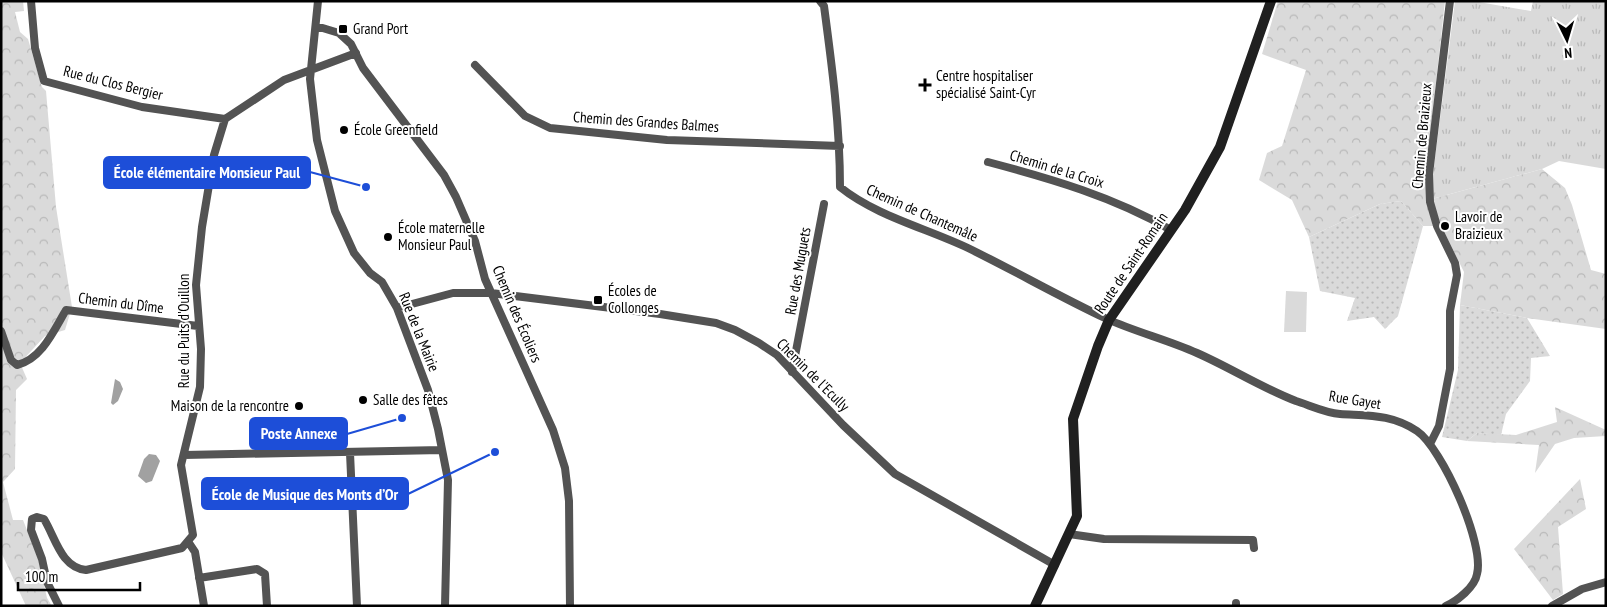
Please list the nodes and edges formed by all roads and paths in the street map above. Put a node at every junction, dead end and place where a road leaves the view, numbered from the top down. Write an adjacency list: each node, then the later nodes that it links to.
1 (31, 1): 10 (street, Rue du Clos Bergier)
2 (318, 1): 6 (street, Rue de la Mairie)
3 (820, 1): 11 (street, Chemin de Chantemâle)
4 (1271, 1): 14 (main road, Route de Saint-Romain)
5 (1450, 1): 21 (street, Chemin de Braizieux)
6 (316, 26): 7 (street, Chemin des Écoliers); 9 (street, Rue de la Mairie)
7 (356, 53): 9 (street); 15 (street, Chemin des Écoliers)
8 (475, 64): 11 (street, Chemin des Grandes Balmes)
9 (311, 68): 10 (street); 16 (street, Rue de la Mairie)
10 (225, 119): 18 (street, Rue du Puits d'Ouillon)
11 (840, 146): 17 (street, Chemin de Chantemâle)
12 (988, 162): 14 (street, Chemin de la Croix)
13 (824, 204): 20 (street, Rue des Muguets)
14 (1171, 230): 17 (main road, Route de Saint-Romain)
15 (491, 293): 16 (street, Chemin de l'Ecully); 20 (street, Chemin de l'Ecully); 37 (street, Chemin des Écoliers)
16 (396, 308): 22 (street, Rue de la Mairie)
17 (1109, 320): 21 (street, Rue Gayet); 25 (main road, Route de Saint-Romain)
18 (198, 326): 19 (street, Chemin du Dîme); 24 (street, Rue du Puits d'Ouillon)
19 (1, 331)
20 (792, 372): 28 (street, Chemin de l'Ecully)
21 (1430, 444): 31 (street, Rue Gayet)
22 (442, 450): 23 (street); 36 (street, Rue de la Mairie)
23 (350, 453): 24 (street); 35 (street)
24 (184, 455): 26 (street, Rue du Puits d'Ouillon)
25 (1069, 534): 27 (street); 28 (main road, Route de Saint-Romain)
26 (189, 543): 29 (street); 32 (street)
27 (1254, 548)
28 (1055, 565): 38 (main road, Route de Saint-Romain)
29 (199, 578): 33 (street); 34 (street)
30 (1606, 582): 40 (street)
31 (1457, 604): 39 (street)
32 (59, 606)
33 (204, 606)
34 (266, 606)
35 (357, 606)
36 (445, 606)
37 (570, 606)
38 (1035, 606)
39 (1446, 606)
40 (1552, 606)

